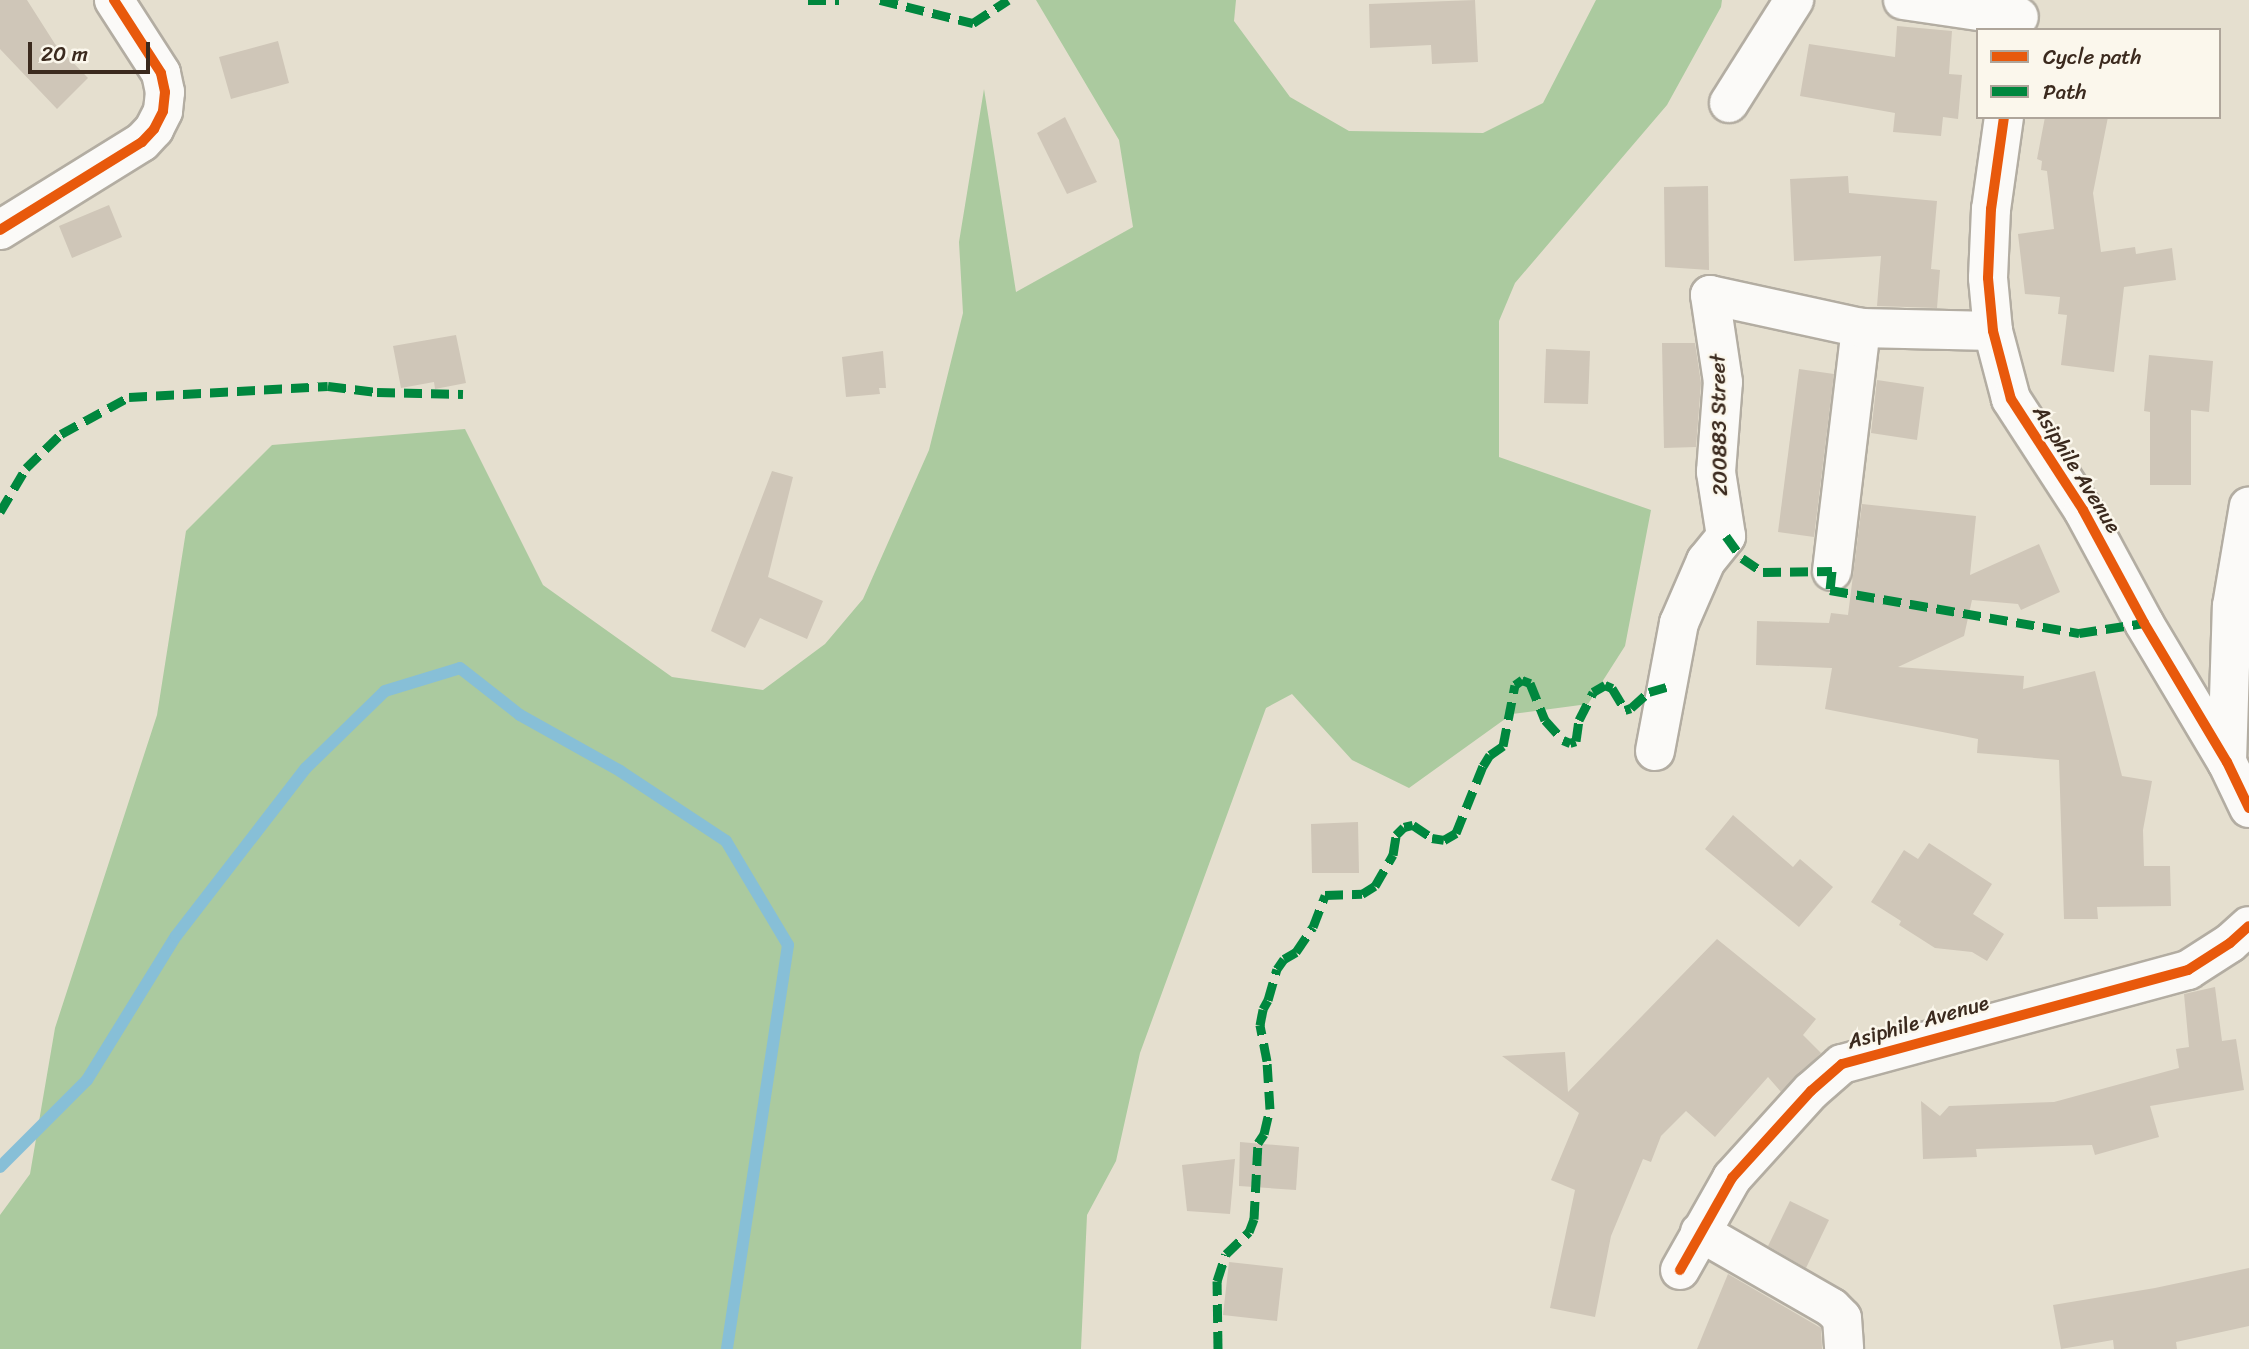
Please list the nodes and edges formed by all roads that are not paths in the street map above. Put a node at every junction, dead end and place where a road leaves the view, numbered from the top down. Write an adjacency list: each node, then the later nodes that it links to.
1 (114, 0): 7 (street)
2 (1794, 0): 5 (street)
3 (1903, 0): 4 (street)
4 (2020, 15)
5 (1729, 103)
6 (2004, 119): 9 (street, Asiphile Avenue)
7 (0, 230)
8 (1861, 328): 9 (street); 11 (street); 13 (street, 200883 Street)
9 (1993, 331): 14 (street, Asiphile Avenue)
10 (2249, 506): 12 (street)
11 (1832, 571)
12 (2241, 606): 14 (street)
13 (1656, 751)
14 (2227, 761): 15 (street, Asiphile Avenue)
15 (2249, 808)
16 (2249, 926): 17 (street, Asiphile Avenue)
17 (1700, 1231): 18 (street, Asiphile Avenue); 19 (street)
18 (1680, 1270)
19 (1844, 1349)

